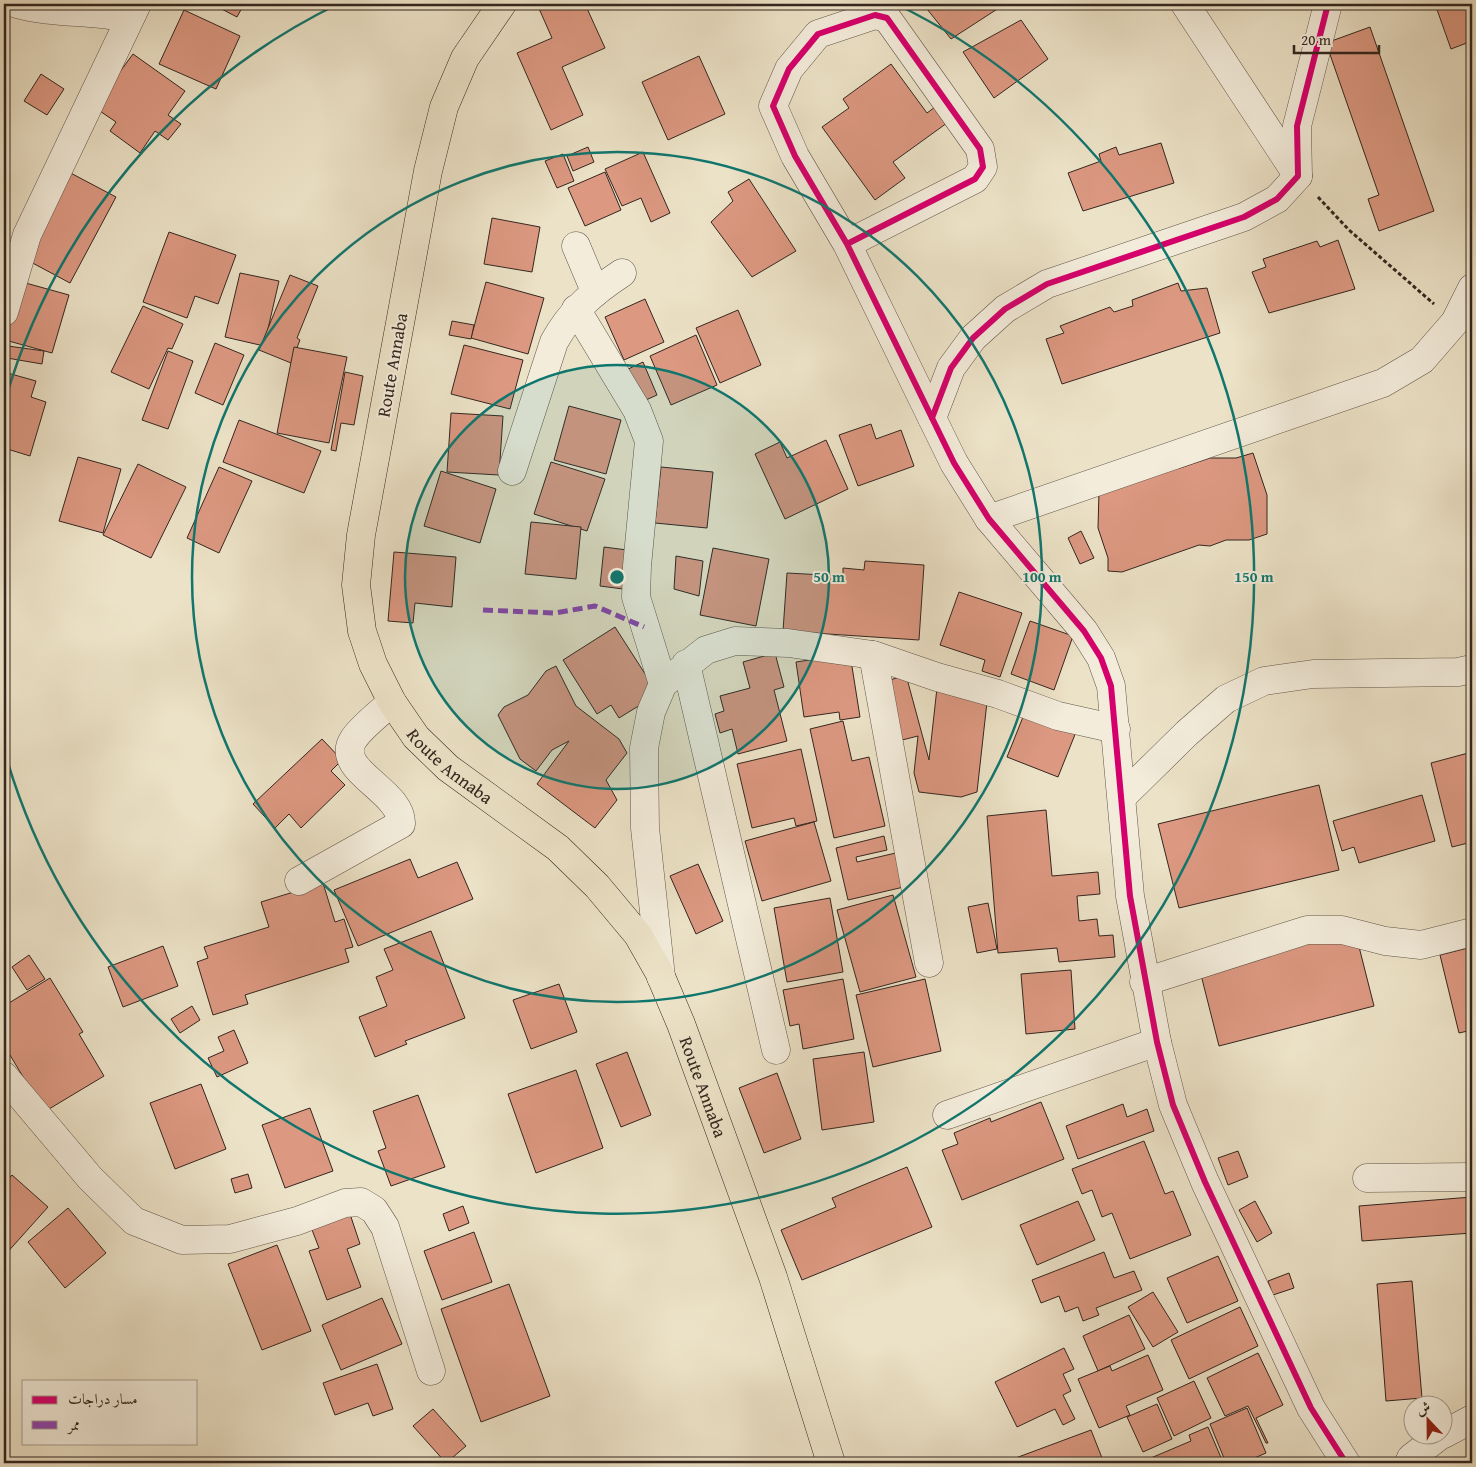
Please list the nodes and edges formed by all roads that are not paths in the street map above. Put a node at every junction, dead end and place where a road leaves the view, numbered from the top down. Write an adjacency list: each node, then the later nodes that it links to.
1 (17, 4): 5 (street)
2 (502, 4): 20 (main road, Route Annaba)
3 (1185, 4): 6 (street)
4 (1328, 4): 6 (street)
5 (135, 9): 12 (street)
6 (1298, 176): 13 (street)
7 (847, 244): 7 (street); 13 (street)
8 (576, 246): 11 (street)
9 (622, 273): 11 (street)
10 (1472, 288): 15 (street)
11 (586, 300): 14 (street); 19 (street)
12 (4, 312)
13 (932, 418): 15 (street)
14 (512, 470)
15 (989, 519): 21 (street)
16 (873, 655): 17 (street); 21 (street); 25 (street)
17 (686, 664): 19 (street); 29 (street)
18 (1472, 669): 22 (street)
19 (663, 684): 26 (street)
20 (392, 702): 23 (street); 26 (main road, Route Annaba)
21 (1116, 729): 22 (street)
22 (1122, 797): 27 (street)
23 (298, 881)
24 (1472, 932): 27 (street)
25 (929, 963)
26 (662, 981): 38 (main road, Route Annaba)
27 (1144, 982): 28 (street)
28 (1156, 1042): 31 (street); 39 (street)
29 (776, 1050)
30 (4, 1076): 34 (street)
31 (947, 1115)
32 (1472, 1177): 33 (street)
33 (1367, 1178)
34 (431, 1371)
35 (1472, 1419): 36 (street)
36 (1454, 1428)
37 (1430, 1444): 40 (street)
38 (831, 1463)
39 (1346, 1463)
40 (1409, 1463)

